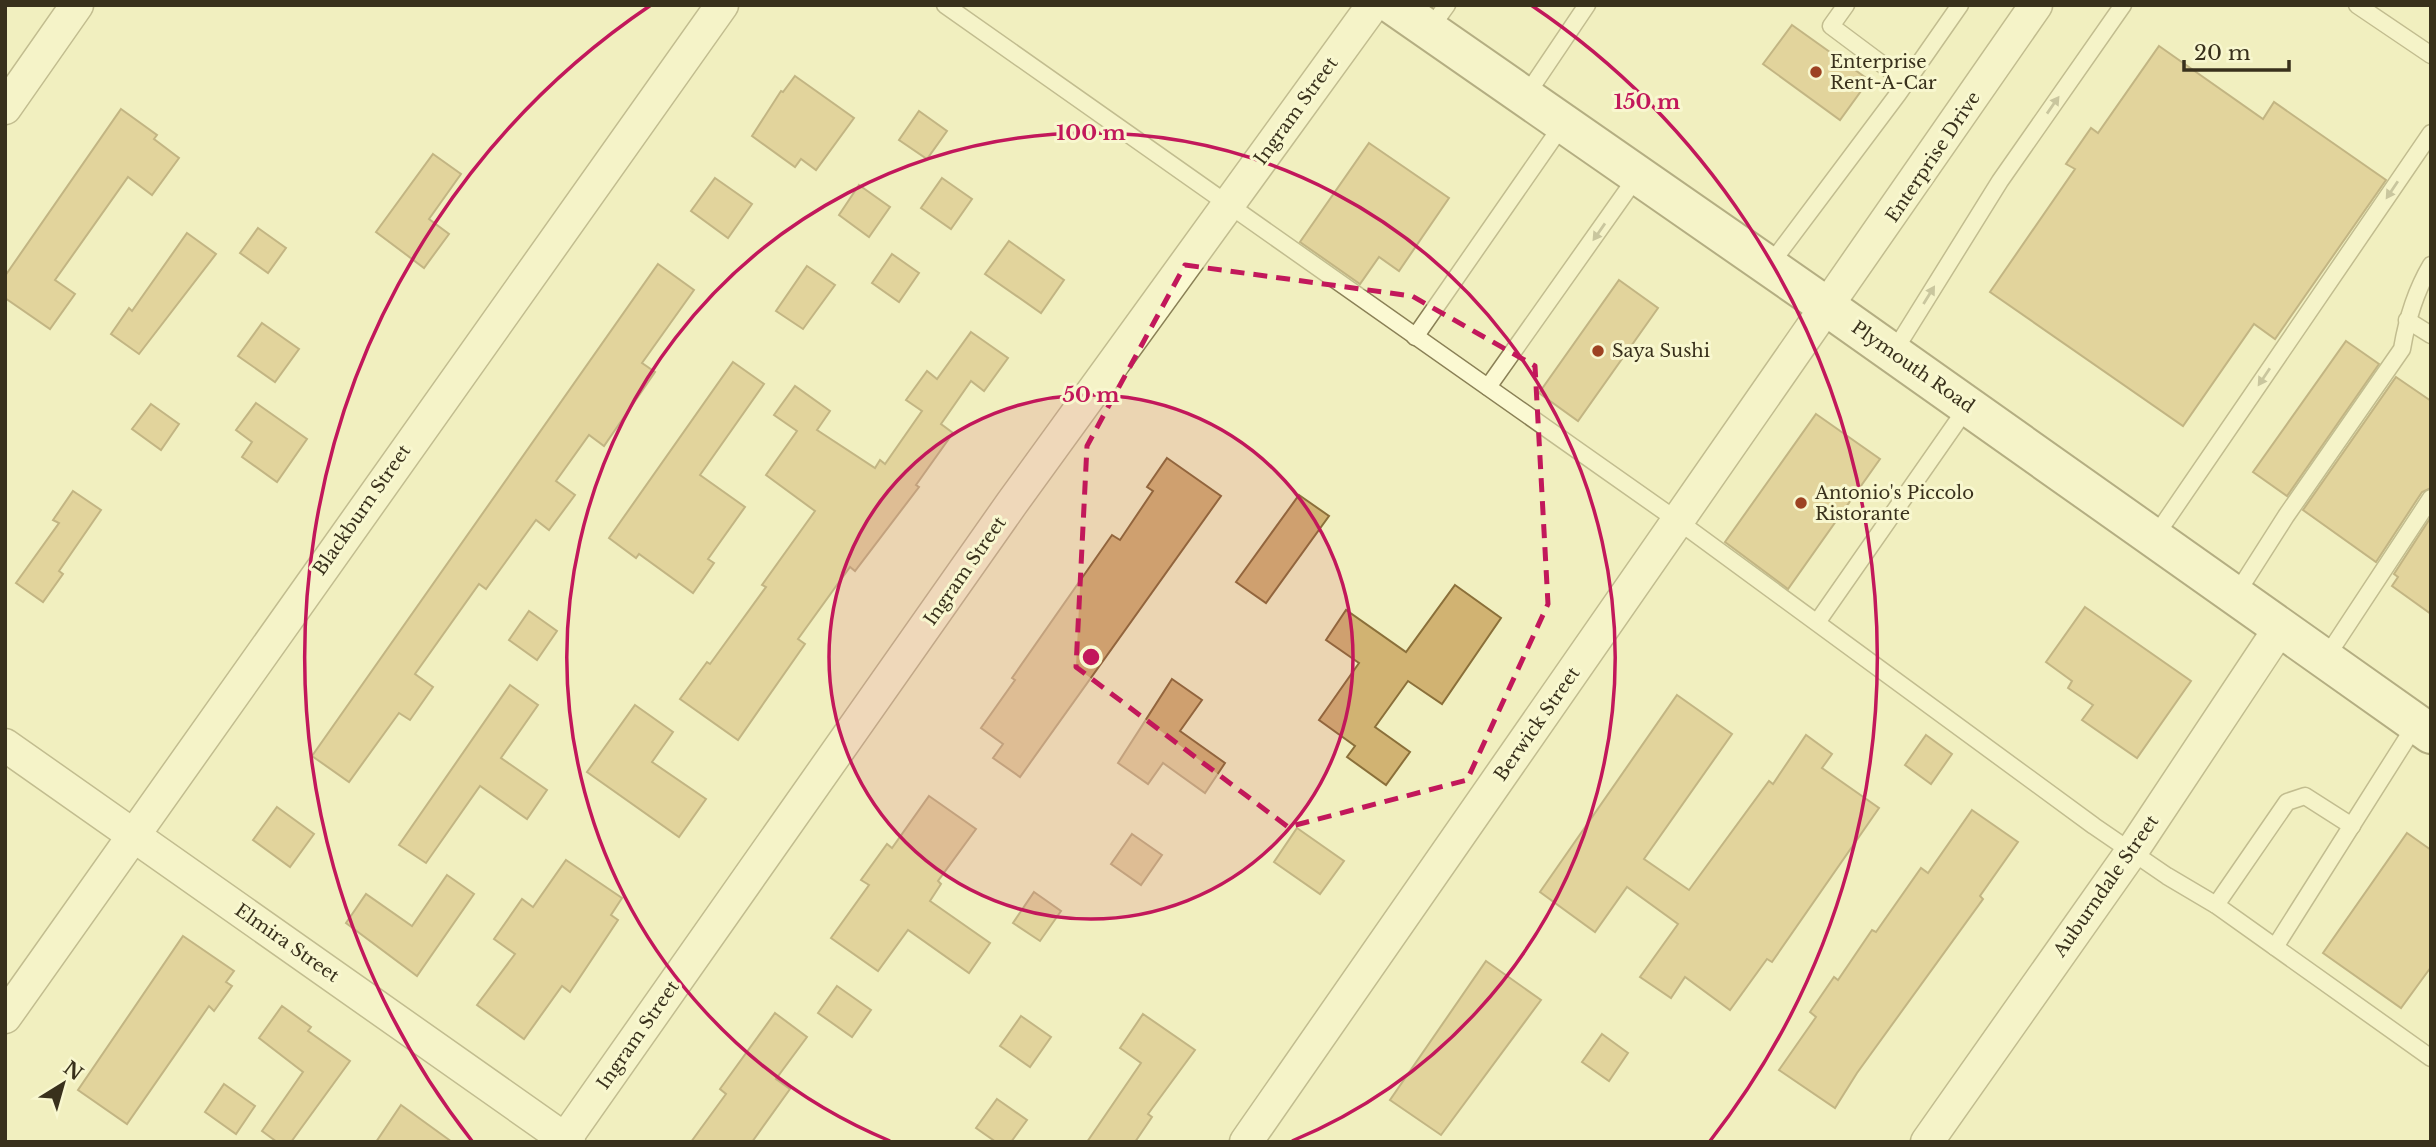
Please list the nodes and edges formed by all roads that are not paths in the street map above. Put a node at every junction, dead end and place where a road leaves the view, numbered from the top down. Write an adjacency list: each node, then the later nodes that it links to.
1 (77, 5): 16 (street)
2 (722, 5): 40 (street, Blackburn Street)
3 (945, 5): 20 (lane)
4 (1373, 5): 20 (street, Ingram Street)
5 (1393, 5): 12 (main road, Plymouth Road)
6 (1587, 5): 15 (lane)
7 (1846, 5): 14 (lane)
8 (1960, 5): 14 (lane)
9 (2036, 5): 23 (street, Enterprise Drive)
10 (2123, 5): 27 (lane, one-way to 10)
11 (2357, 5): 13 (lane)
12 (1438, 18): 15 (main road, Plymouth Road)
13 (2431, 55)
14 (1906, 82): 22 (lane)
15 (1525, 97): 17 (main road, Plymouth Road)
16 (5, 108)
17 (1563, 124): 19 (main road, Plymouth Road); 26 (lane)
18 (2431, 133): 32 (lane, one-way to 32)
19 (1638, 175): 22 (main road, Plymouth Road); 28 (lane, one-way to 28)
20 (1228, 205): 26 (lane); 46 (street, Ingram Street)
21 (2431, 265): 24 (lane)
22 (1769, 266): 23 (main road, Plymouth Road)
23 (1829, 308): 27 (main road, Plymouth Road); 31 (street, Berwick Street)
24 (2407, 320): 25 (lane); 33 (lane)
25 (2431, 335)
26 (1415, 337): 28 (lane)
27 (1893, 353): 29 (main road, Plymouth Road)
28 (1488, 387): 31 (lane)
29 (1968, 406): 32 (main road, Plymouth Road); 34 (lane)
30 (2431, 498): 36 (lane)
31 (1678, 521): 34 (lane); 47 (street, Berwick Street)
32 (2154, 538): 33 (main road, Plymouth Road)
33 (2235, 596): 35 (main road, Plymouth Road)
34 (1818, 621): 41 (lane)
35 (2280, 628): 36 (main road, Plymouth Road); 41 (street, Auburndale Street)
36 (2325, 659): 37 (main road, Plymouth Road)
37 (2424, 729): 39 (lane)
38 (5, 745): 40 (street, Elmira Street)
39 (2352, 826): 42 (lane); 43 (lane)
40 (132, 835): 44 (street, Blackburn Street); 46 (street, Elmira Street)
41 (2132, 851): 42 (lane); 48 (street, Auburndale Street)
42 (2216, 905): 43 (lane)
43 (2275, 947): 45 (lane)
44 (5, 1017)
45 (2431, 1058)
46 (565, 1141)
47 (1246, 1142)
48 (1927, 1142)

